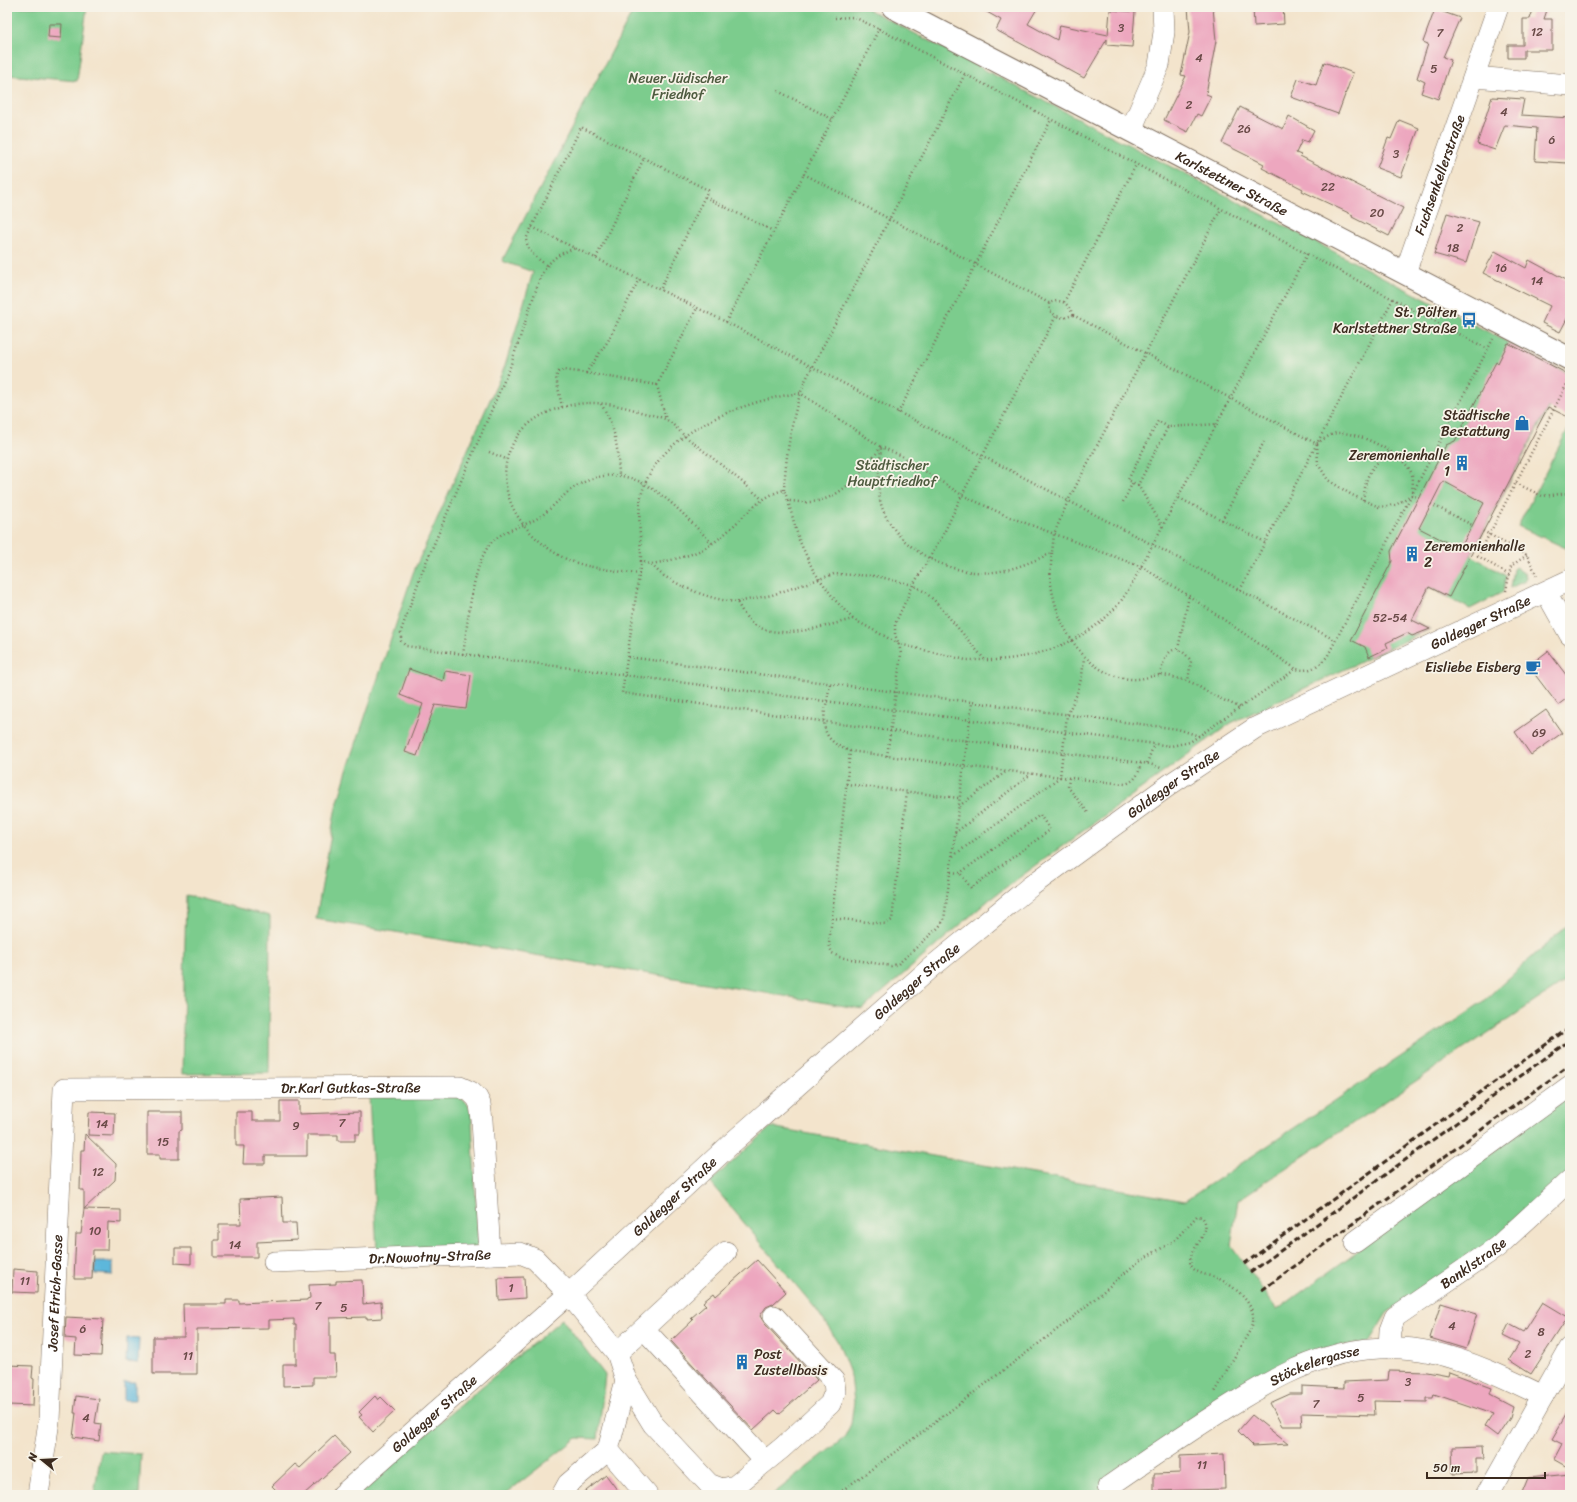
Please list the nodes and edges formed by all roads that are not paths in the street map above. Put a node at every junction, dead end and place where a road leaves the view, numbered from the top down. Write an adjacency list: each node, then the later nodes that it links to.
1 (893, 7): 6 (main road, Karlstettner Straße)
2 (1163, 7): 6 (street)
3 (1498, 7): 4 (street, Fuchsenkellerstraße)
4 (1474, 77): 5 (street); 7 (street, Fuchsenkellerstraße)
5 (1570, 85)
6 (1131, 130): 7 (main road, Karlstettner Straße)
7 (1406, 273): 8 (main road, Karlstettner Straße)
8 (1570, 359)
9 (1570, 580): 10 (street, Goldegger Straße)
10 (1546, 592): 11 (street); 19 (street, Goldegger Straße)
11 (1568, 629)
12 (1570, 1086): 15 (street)
13 (64, 1089): 17 (street, Dr.Karl Gutkas-Straße); 30 (street, Josef Etrich-Gasse)
14 (1570, 1180): 22 (street, Banklstraße)
15 (1355, 1242)
16 (726, 1252): 21 (street)
17 (490, 1254): 18 (street, Dr.Nowotny-Straße); 19 (street, Dr.Nowotny-Straße)
18 (274, 1262)
19 (569, 1294): 24 (street, Dr.Nowotny-Straße); 31 (street, Goldegger Straße)
20 (774, 1316): 28 (street)
21 (644, 1328): 24 (street); 28 (street)
22 (1389, 1348): 26 (street, Stöckelergasse); 29 (street, Stöckelergasse)
23 (1570, 1348): 26 (street)
24 (617, 1353): 25 (street)
25 (626, 1380): 27 (street); 28 (street)
26 (1543, 1396): 34 (street)
27 (608, 1450): 32 (street); 33 (street)
28 (765, 1461)
29 (1108, 1487)
30 (38, 1495)
31 (342, 1495)
32 (562, 1495)
33 (647, 1495)
34 (1487, 1495)

